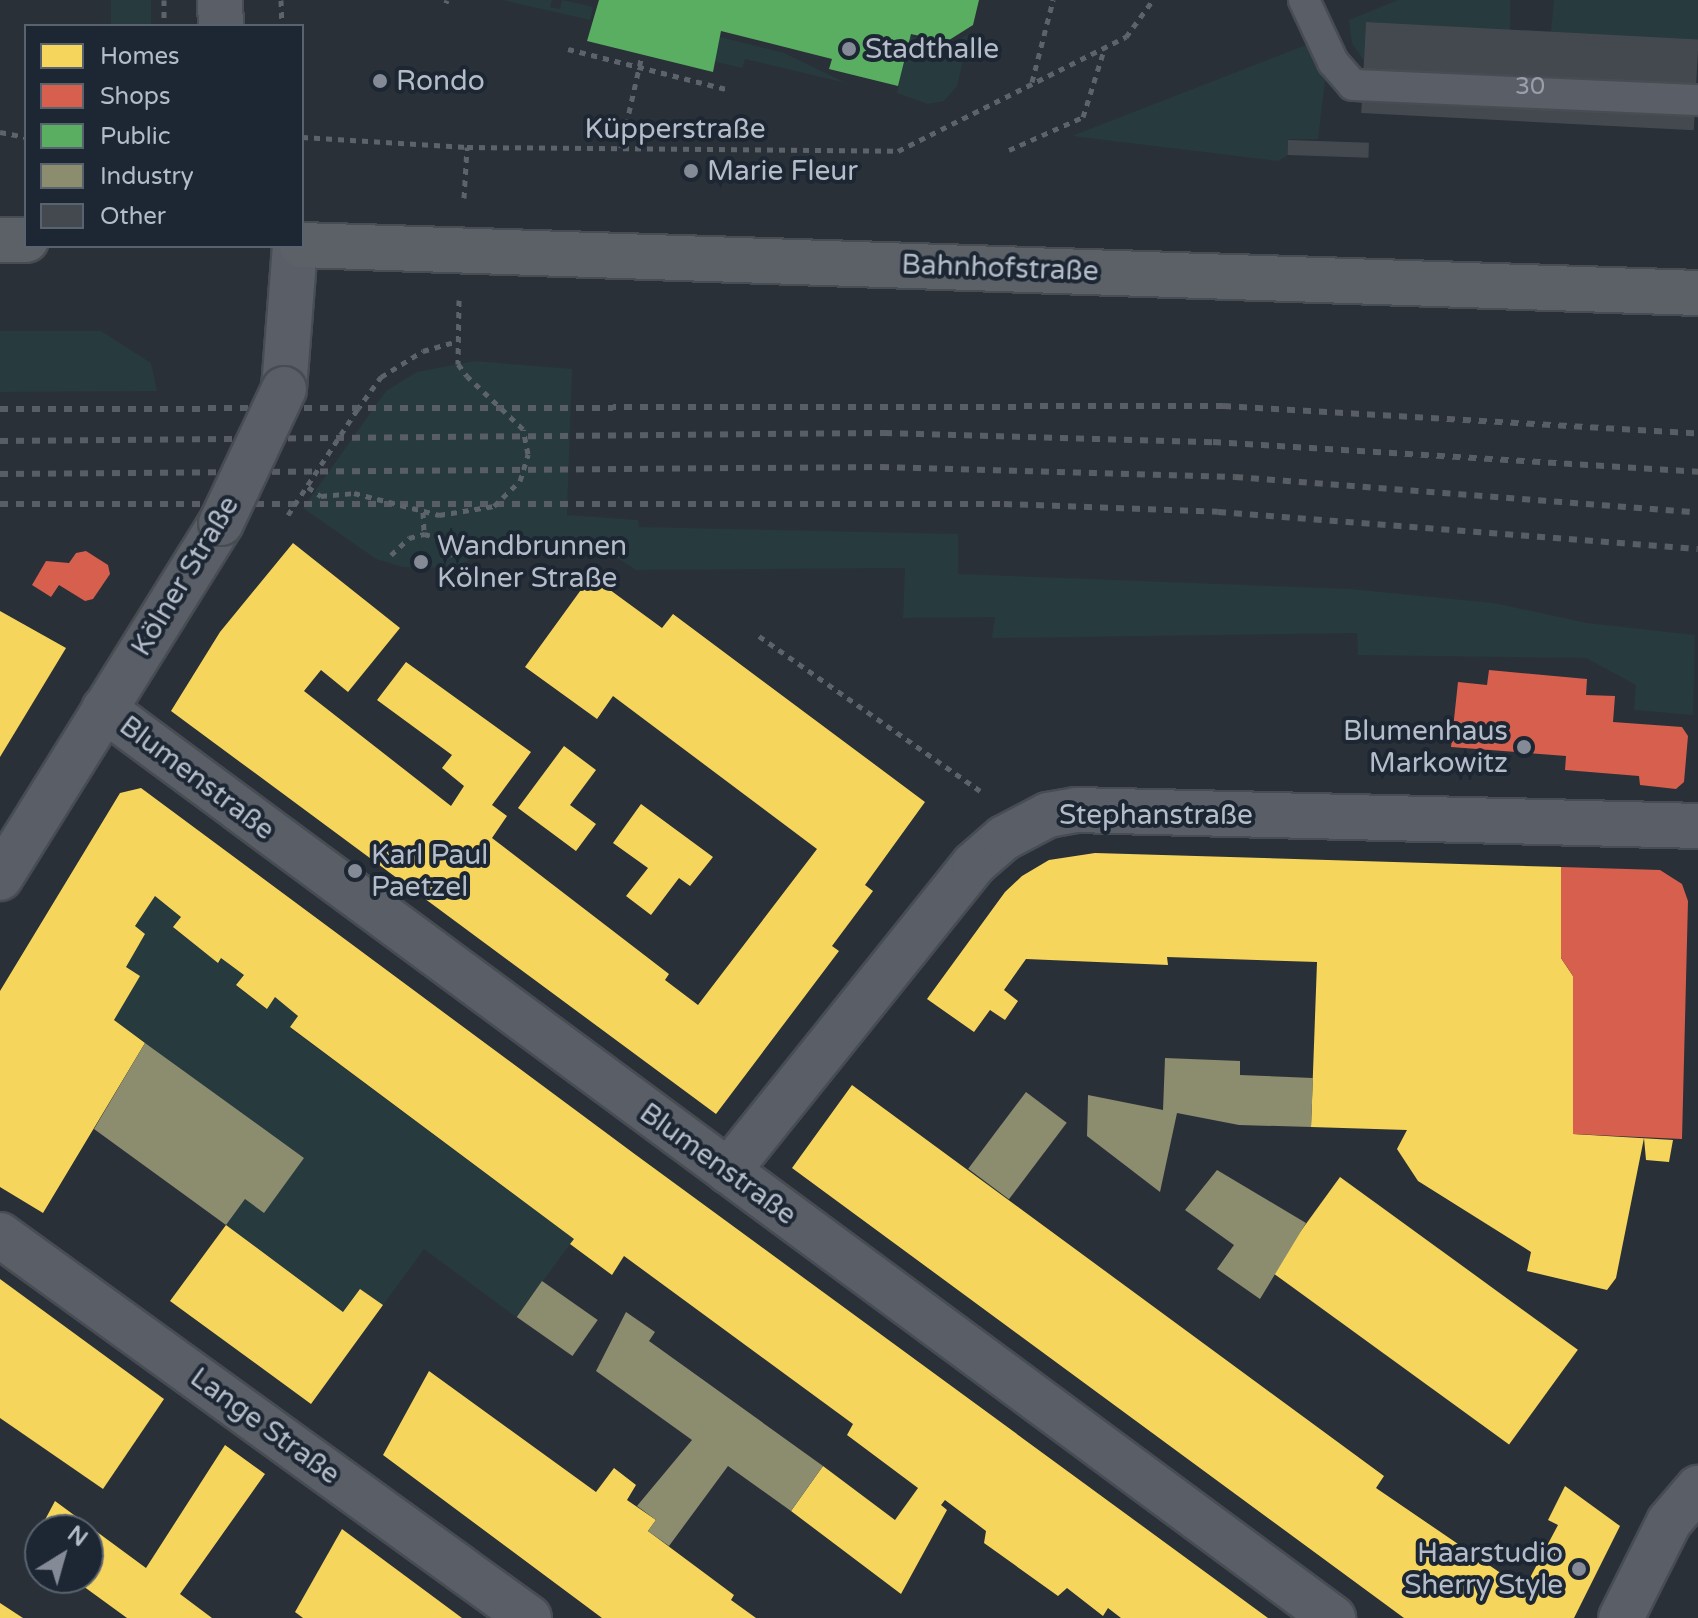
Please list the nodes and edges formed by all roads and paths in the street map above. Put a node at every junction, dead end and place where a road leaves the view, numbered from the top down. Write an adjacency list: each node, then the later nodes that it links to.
1 (164, 0): 7 (path)
2 (220, 0): 8 (street)
3 (281, 0): 9 (path)
4 (1053, 0): 14 (path)
5 (1153, 0): 11 (path, Küpperstraße)
6 (1304, 0): 16 (lane)
7 (164, 24)
8 (221, 24)
9 (282, 24)
10 (568, 49): 13 (path)
11 (1104, 49): 14 (path, Küpperstraße); 21 (path)
12 (642, 55): 13 (path)
13 (640, 67): 15 (path); 20 (path)
14 (1032, 82): 20 (path, Küpperstraße)
15 (726, 89)
16 (1698, 100)
17 (0, 132): 18 (path)
18 (24, 137)
19 (304, 137): 20 (path, Küpperstraße)
20 (621, 148)
21 (1009, 150)
22 (0, 240): 23 (main road)
23 (24, 240)
24 (304, 245): 26 (main road, Bahnhofstraße)
25 (295, 248): 36 (street, Kölner Straße, bridge)
26 (1698, 293)
27 (457, 341): 29 (path, bridge)
28 (467, 376): 30 (path, bridge)
29 (308, 487): 30 (path, bridge); 31 (path, bridge)
30 (423, 512): 32 (path)
31 (288, 515)
32 (424, 534): 33 (path); 34 (path)
33 (391, 555)
34 (453, 556)
35 (759, 636): 37 (path)
36 (104, 709): 39 (street, Kölner Straße); 40 (street, Blumenstraße)
37 (1027, 824): 38 (street, Stephanstraße); 40 (street, Stephanstraße)
38 (1698, 826)
39 (0, 878)
40 (728, 1171): 44 (street, Blumenstraße)
41 (0, 1235): 43 (street, Lange Straße)
42 (1698, 1488): 45 (street)
43 (529, 1618)
44 (1333, 1618)
45 (1621, 1618)

